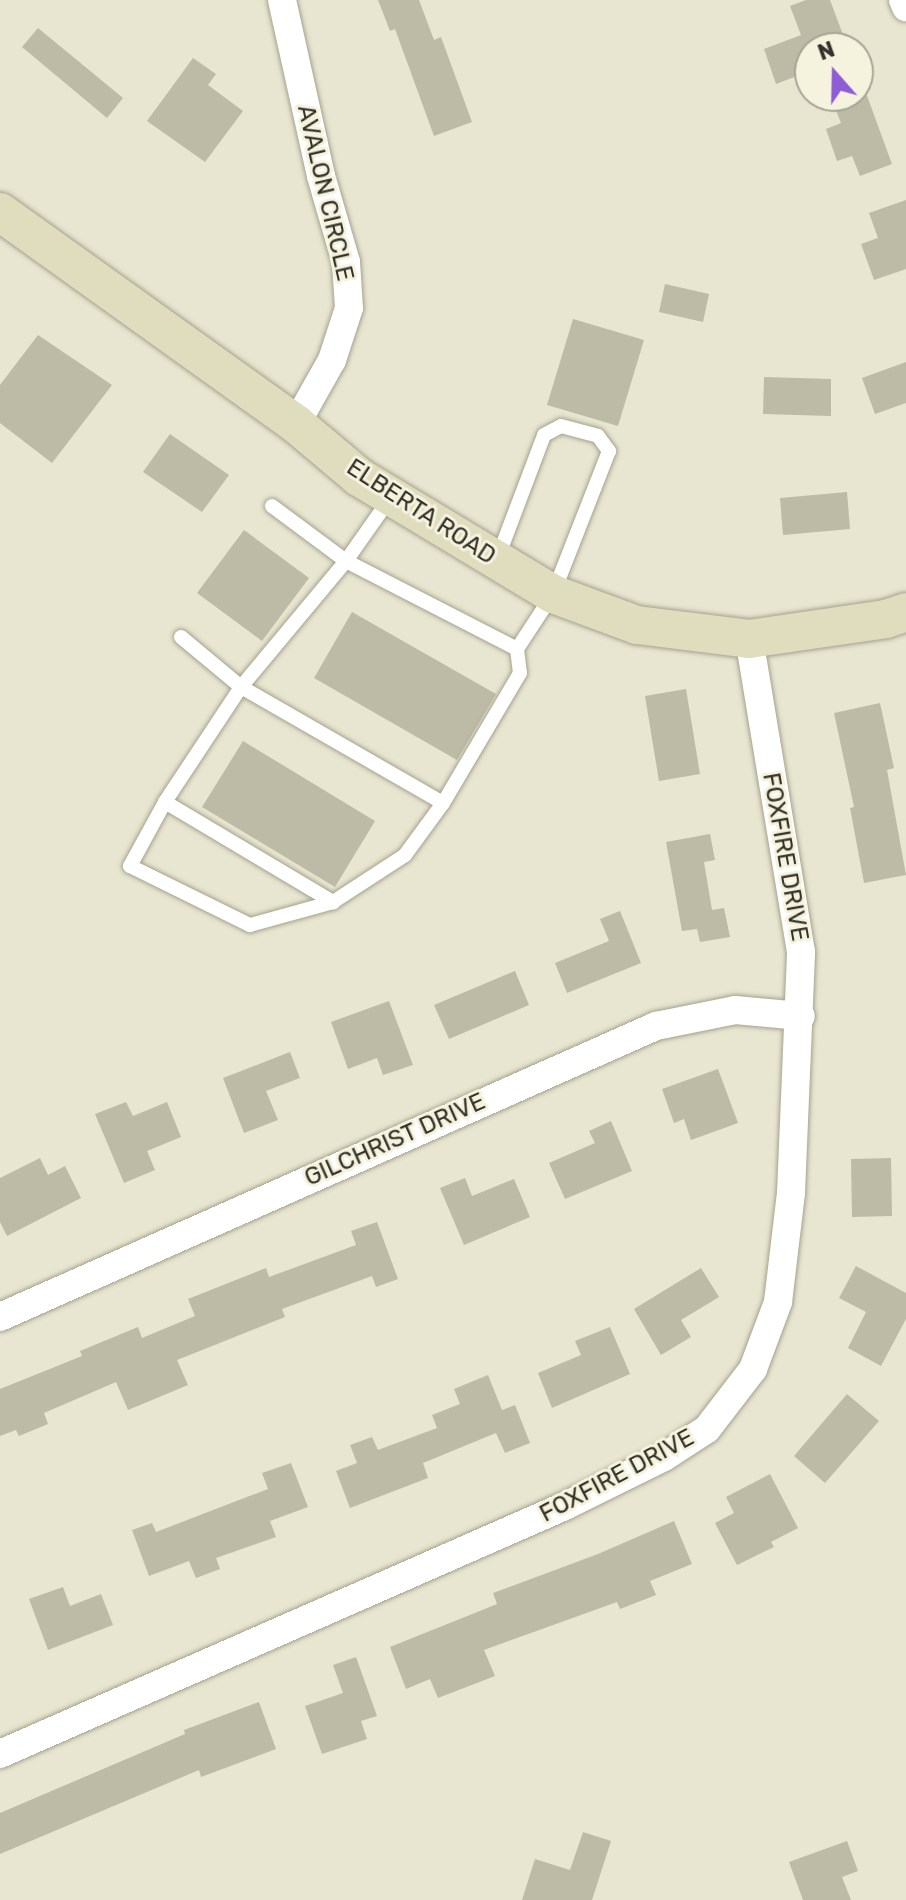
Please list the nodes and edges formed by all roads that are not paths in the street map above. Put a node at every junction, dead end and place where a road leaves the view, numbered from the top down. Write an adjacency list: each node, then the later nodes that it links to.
1 (282, 0): 5 (street, AVALON CIRCLE)
2 (903, 0): 3 (street)
3 (906, 7)
4 (0, 212): 5 (street, ELBERTA ROAD)
5 (296, 424): 6 (street, ELBERTA ROAD)
6 (391, 497): 8 (lane); 9 (street, ELBERTA ROAD)
7 (272, 506): 8 (lane)
8 (346, 561): 14 (lane); 15 (lane)
9 (497, 561): 10 (street, ELBERTA ROAD); 10 (lane)
10 (553, 594): 13 (street, ELBERTA ROAD); 14 (lane)
11 (906, 612): 13 (street, ELBERTA ROAD)
12 (181, 637): 15 (lane)
13 (749, 639): 19 (street, FOXFIRE DRIVE)
14 (517, 649): 17 (lane)
15 (241, 687): 16 (lane); 17 (lane)
16 (165, 802): 18 (lane); 18 (lane)
17 (443, 803): 18 (lane)
18 (333, 902)
19 (801, 1016): 20 (street, GILCHRIST DRIVE); 21 (street, FOXFIRE DRIVE)
20 (0, 1317)
21 (0, 1754)

